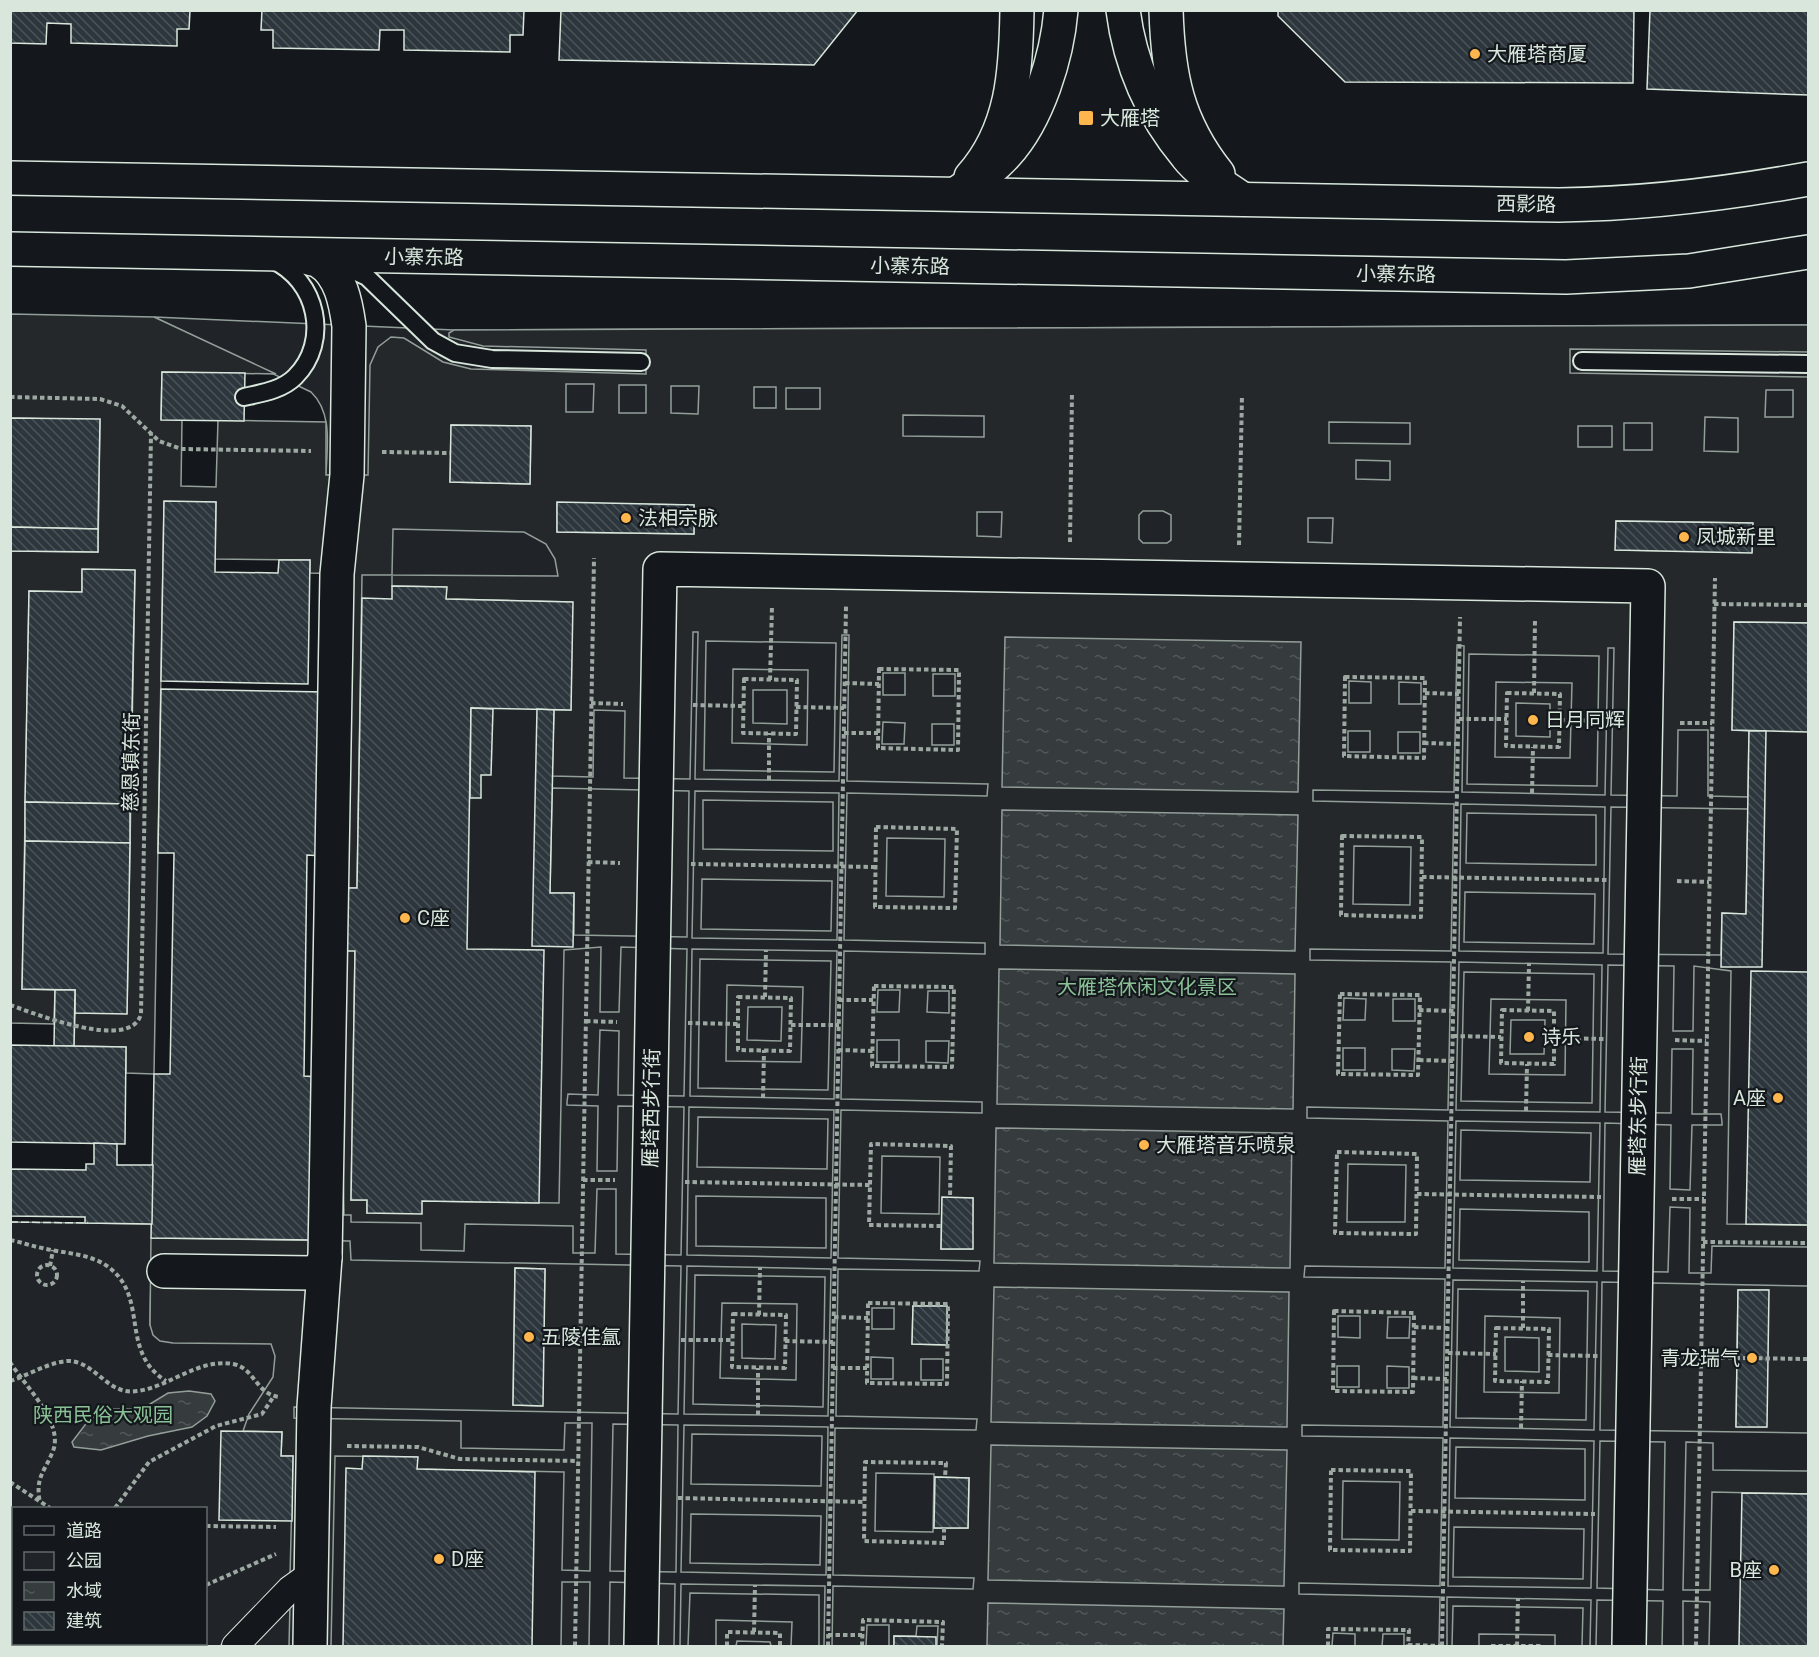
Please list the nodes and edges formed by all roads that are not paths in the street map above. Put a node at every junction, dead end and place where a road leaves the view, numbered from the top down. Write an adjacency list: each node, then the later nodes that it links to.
1 (1017, 10): 7 (street)
2 (1061, 10): 7 (street)
3 (1123, 10): 8 (street)
4 (1166, 10): 8 (street)
5 (10, 178): 7 (street)
6 (1809, 179): 8 (street, 西影路)
7 (956, 194): 8 (street)
8 (1242, 199)
9 (10, 249): 11 (street, 小寨东路)
10 (1809, 252): 12 (street, 小寨东路)
11 (247, 254): 12 (street, 小寨东路); 16 (lane)
12 (295, 255): 14 (lane); 18 (street)
13 (1582, 361): 15 (lane)
14 (641, 362)
15 (1809, 364)
16 (244, 397)
17 (1648, 586): 23 (street, 雁塔西步行街); 24 (street, 雁塔东步行街)
18 (325, 1257): 19 (street); 20 (street)
19 (164, 1271)
20 (312, 1553): 21 (street); 22 (street)
21 (234, 1647)
22 (310, 1647)
23 (641, 1647)
24 (1629, 1647)

